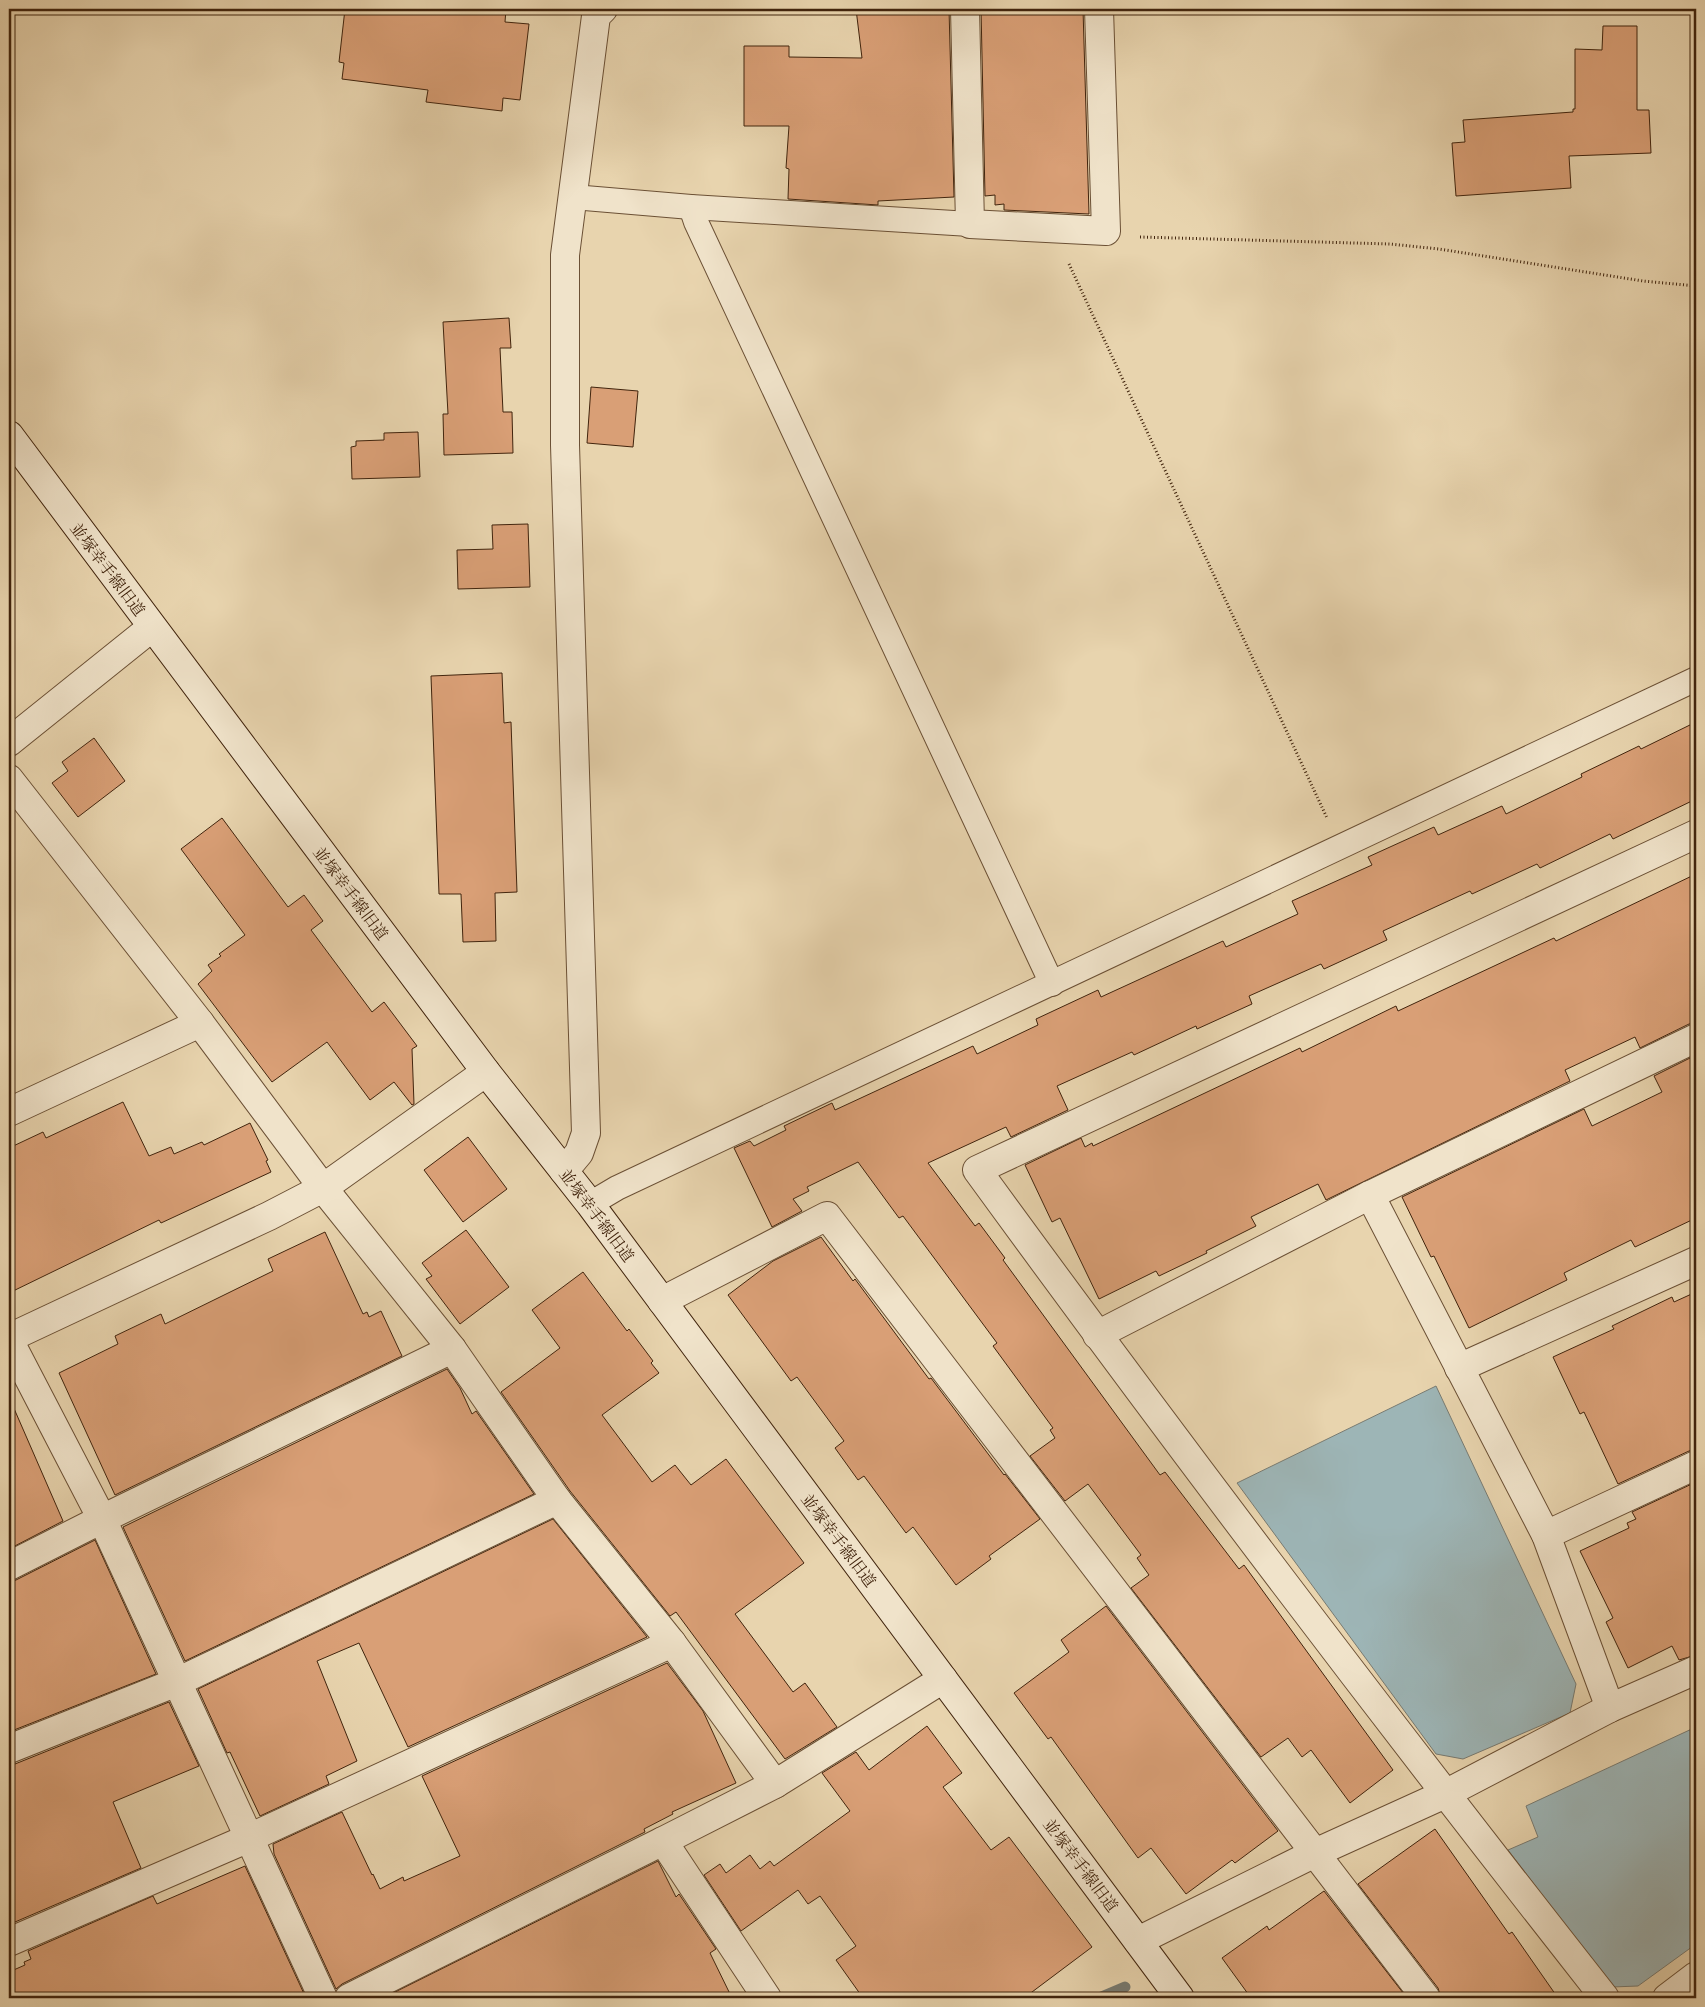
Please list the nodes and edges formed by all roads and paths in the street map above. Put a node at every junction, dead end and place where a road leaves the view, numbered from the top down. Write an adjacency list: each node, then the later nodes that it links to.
1 (602, 9): 4 (street)
2 (965, 9): 6 (street)
3 (1099, 9): 8 (street)
4 (573, 197): 5 (lane); 22 (street)
5 (691, 207): 6 (lane); 17 (lane)
6 (970, 224): 7 (street)
7 (1056, 229): 8 (street); 16 (path)
8 (1106, 231): 9 (path)
9 (1696, 286)
10 (9, 435): 11 (street, 並塚幸手線旧道)
11 (151, 628): 13 (street); 20 (street, 並塚幸手線旧道)
12 (1696, 679): 16 (lane)
13 (9, 742)
14 (9, 779): 18 (street)
15 (1696, 834): 28 (street)
16 (1340, 848): 17 (lane)
17 (1052, 984): 25 (lane)
18 (200, 1023): 21 (street); 23 (street)
19 (1696, 1038): 24 (street)
20 (486, 1072): 22 (street, 並塚幸手線旧道); 23 (street)
21 (9, 1112)
22 (564, 1171): 25 (street, 並塚幸手線旧道)
23 (323, 1188): 29 (street); 30 (street)
24 (1370, 1196): 28 (street); 31 (street)
25 (590, 1204): 27 (street, 並塚幸手線旧道)
26 (1696, 1261): 31 (street)
27 (662, 1301): 39 (street, 並塚幸手線旧道); 47 (street)
28 (1097, 1335): 44 (street)
29 (9, 1339): 34 (street)
30 (452, 1349): 33 (street); 34 (street)
31 (1459, 1368): 35 (street)
32 (1696, 1465): 35 (street)
33 (558, 1500): 37 (street); 40 (street)
34 (102, 1519): 36 (street); 40 (street)
35 (1546, 1536): 41 (street)
36 (9, 1566)
37 (672, 1643): 43 (street); 45 (street)
38 (1696, 1670): 41 (street)
39 (942, 1679): 43 (street); 48 (street, 並塚幸手線旧道)
40 (177, 1682): 42 (street); 45 (street)
41 (1610, 1708): 44 (street)
42 (9, 1749)
43 (775, 1784): 46 (street)
44 (1445, 1794): 47 (street); 56 (street)
45 (249, 1838): 49 (street); 51 (street)
46 (663, 1841): 52 (street); 53 (street)
47 (1315, 1853): 48 (street); 55 (street)
48 (1138, 1941): 54 (street, 並塚幸手線旧道)
49 (9, 1942)
50 (1696, 1976): 57 (street)
51 (323, 1998)
52 (349, 1998)
53 (767, 1998)
54 (1180, 1998)
55 (1426, 1998)
56 (1605, 1998)
57 (1667, 1998)

